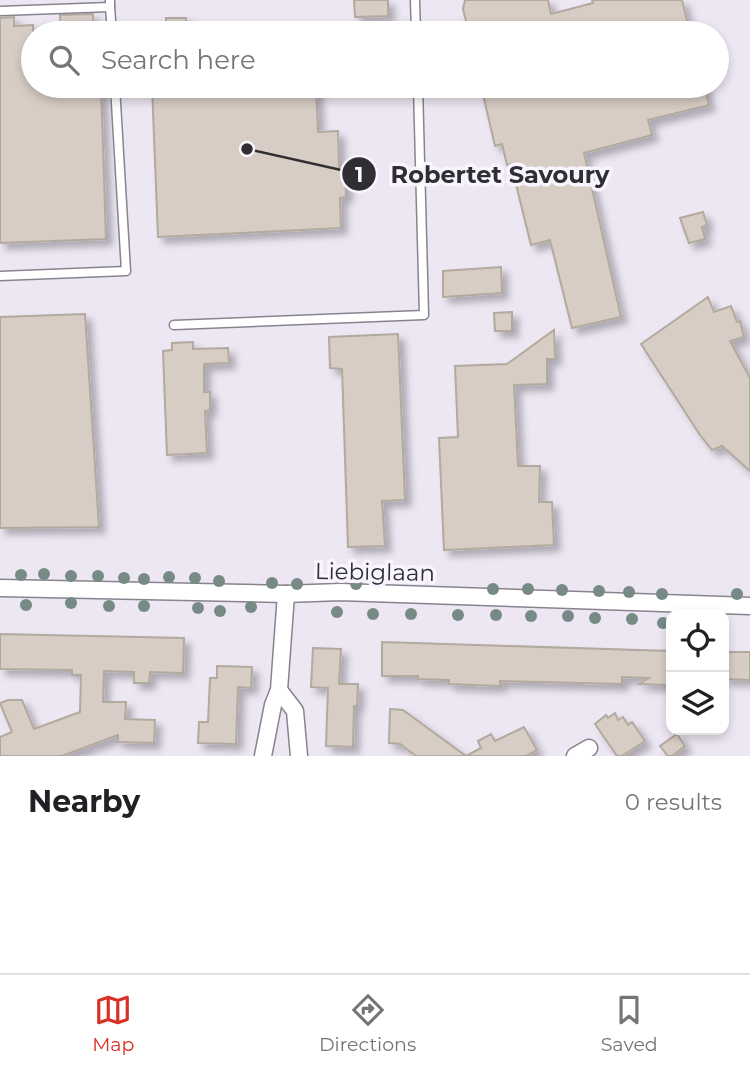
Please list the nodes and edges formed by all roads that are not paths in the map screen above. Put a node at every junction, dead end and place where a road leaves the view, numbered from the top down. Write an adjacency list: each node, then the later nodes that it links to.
1 (415, 0): 4 (lane)
2 (110, 4): 3 (lane)
3 (0, 11)
4 (416, 21)
5 (116, 98): 7 (lane)
6 (418, 98): 8 (lane)
7 (0, 276)
8 (174, 325)
9 (0, 588): 10 (street, Liebiglaan)
10 (286, 594): 11 (street, Liebiglaan); 12 (street)
11 (750, 606)
12 (279, 690): 13 (street); 14 (street)
13 (263, 756)
14 (299, 756)

